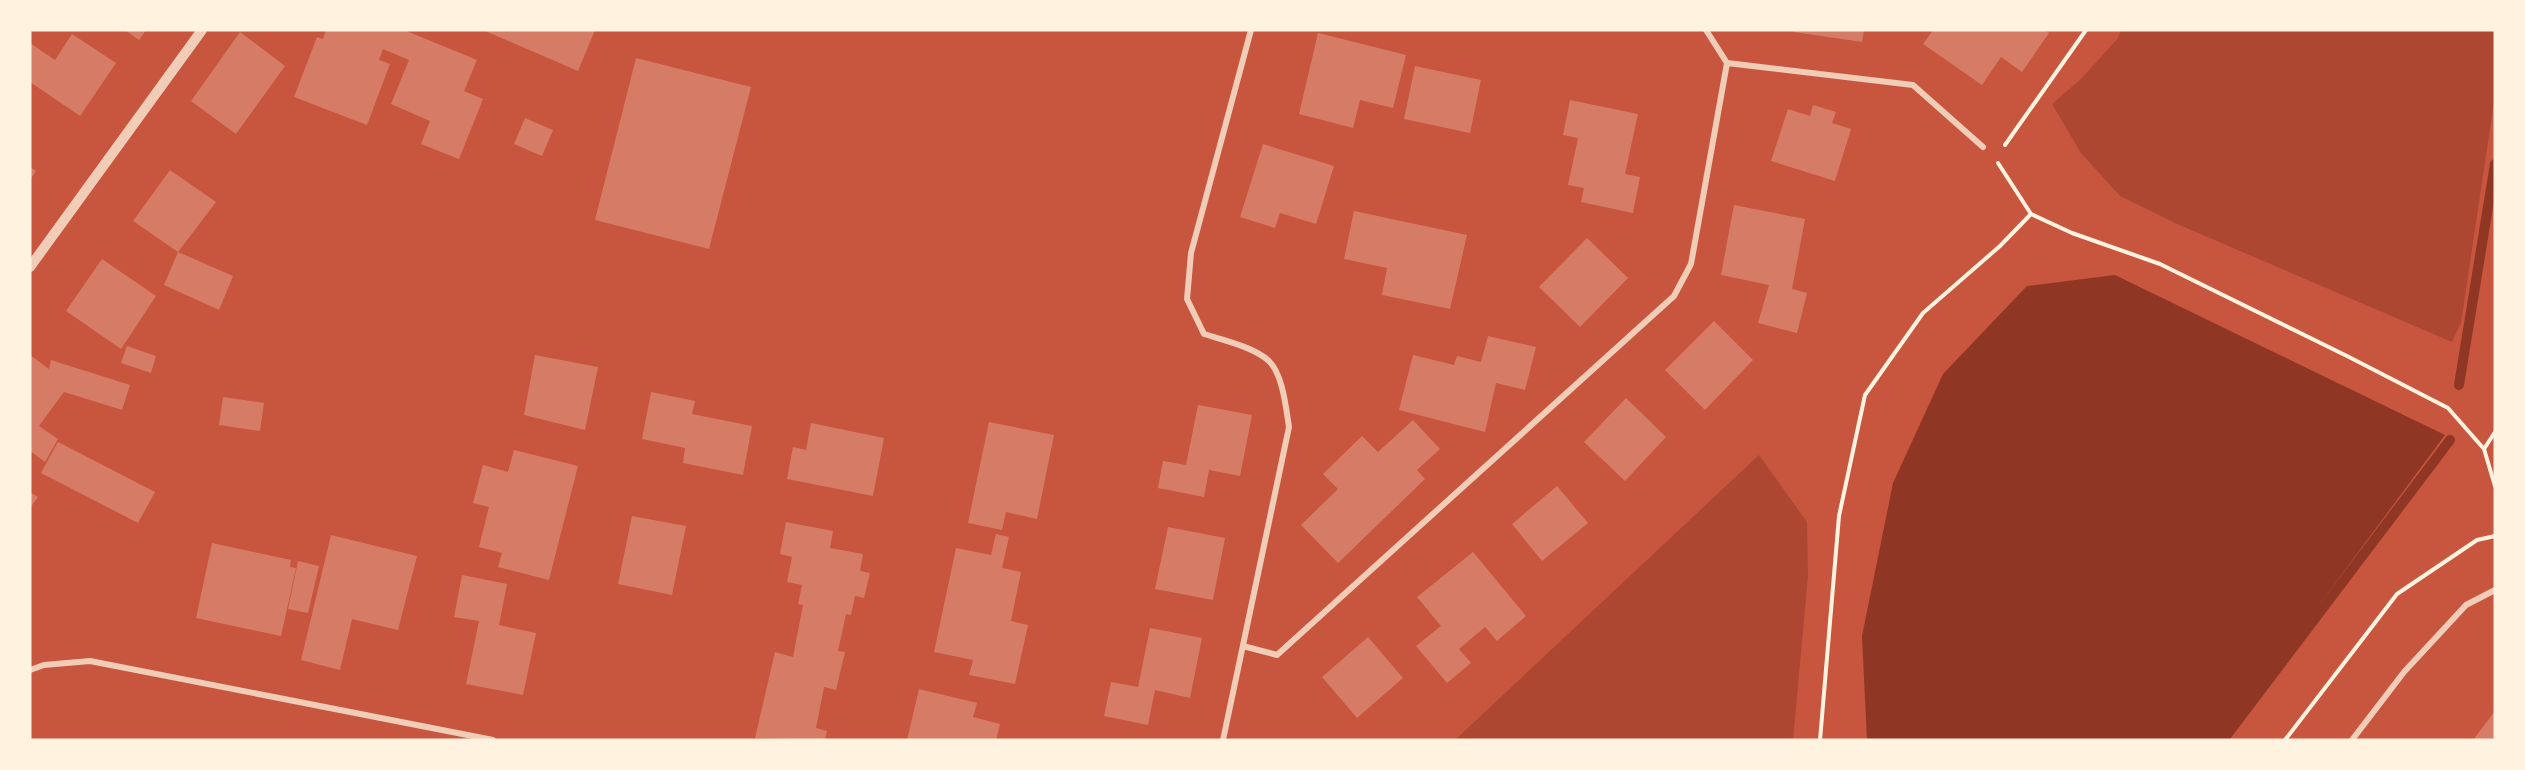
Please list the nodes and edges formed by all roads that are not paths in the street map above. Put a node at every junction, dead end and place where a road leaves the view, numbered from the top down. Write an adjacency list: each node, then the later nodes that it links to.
1 (202, 30): 6 (street)
2 (1251, 30): 8 (street)
3 (1706, 30): 4 (street)
4 (1727, 63): 5 (street); 8 (street)
5 (1983, 147)
6 (30, 267)
7 (2495, 590): 12 (street)
8 (1243, 646): 11 (street)
9 (30, 670): 10 (street)
10 (493, 740)
11 (1223, 740)
12 (2352, 740)

